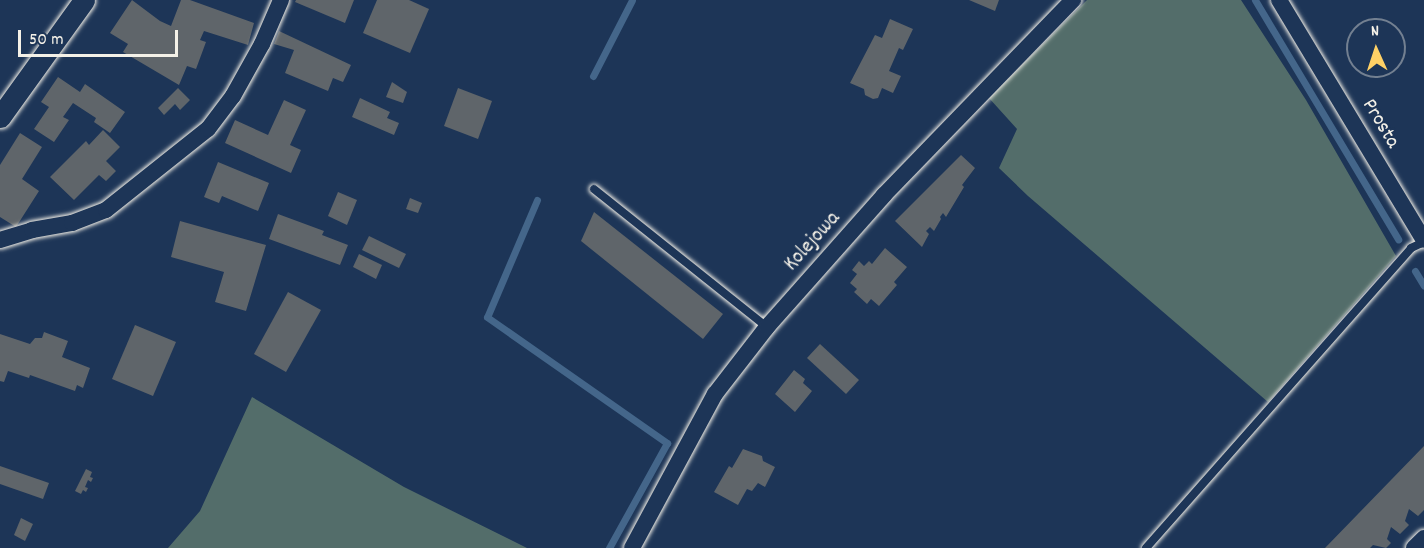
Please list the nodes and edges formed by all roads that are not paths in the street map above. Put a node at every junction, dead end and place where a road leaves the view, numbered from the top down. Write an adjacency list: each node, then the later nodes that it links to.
1 (84, 0): 5 (street)
2 (281, 0): 7 (street)
3 (1073, 0): 9 (street, Kolejowa)
4 (1279, 0): 8 (street, Prosta)
5 (0, 117)
6 (594, 189): 9 (lane)
7 (0, 240)
8 (1424, 241): 12 (lane)
9 (767, 327): 11 (street, Kolejowa)
10 (1424, 538): 13 (street)
11 (632, 548)
12 (1146, 548)
13 (1414, 548)

